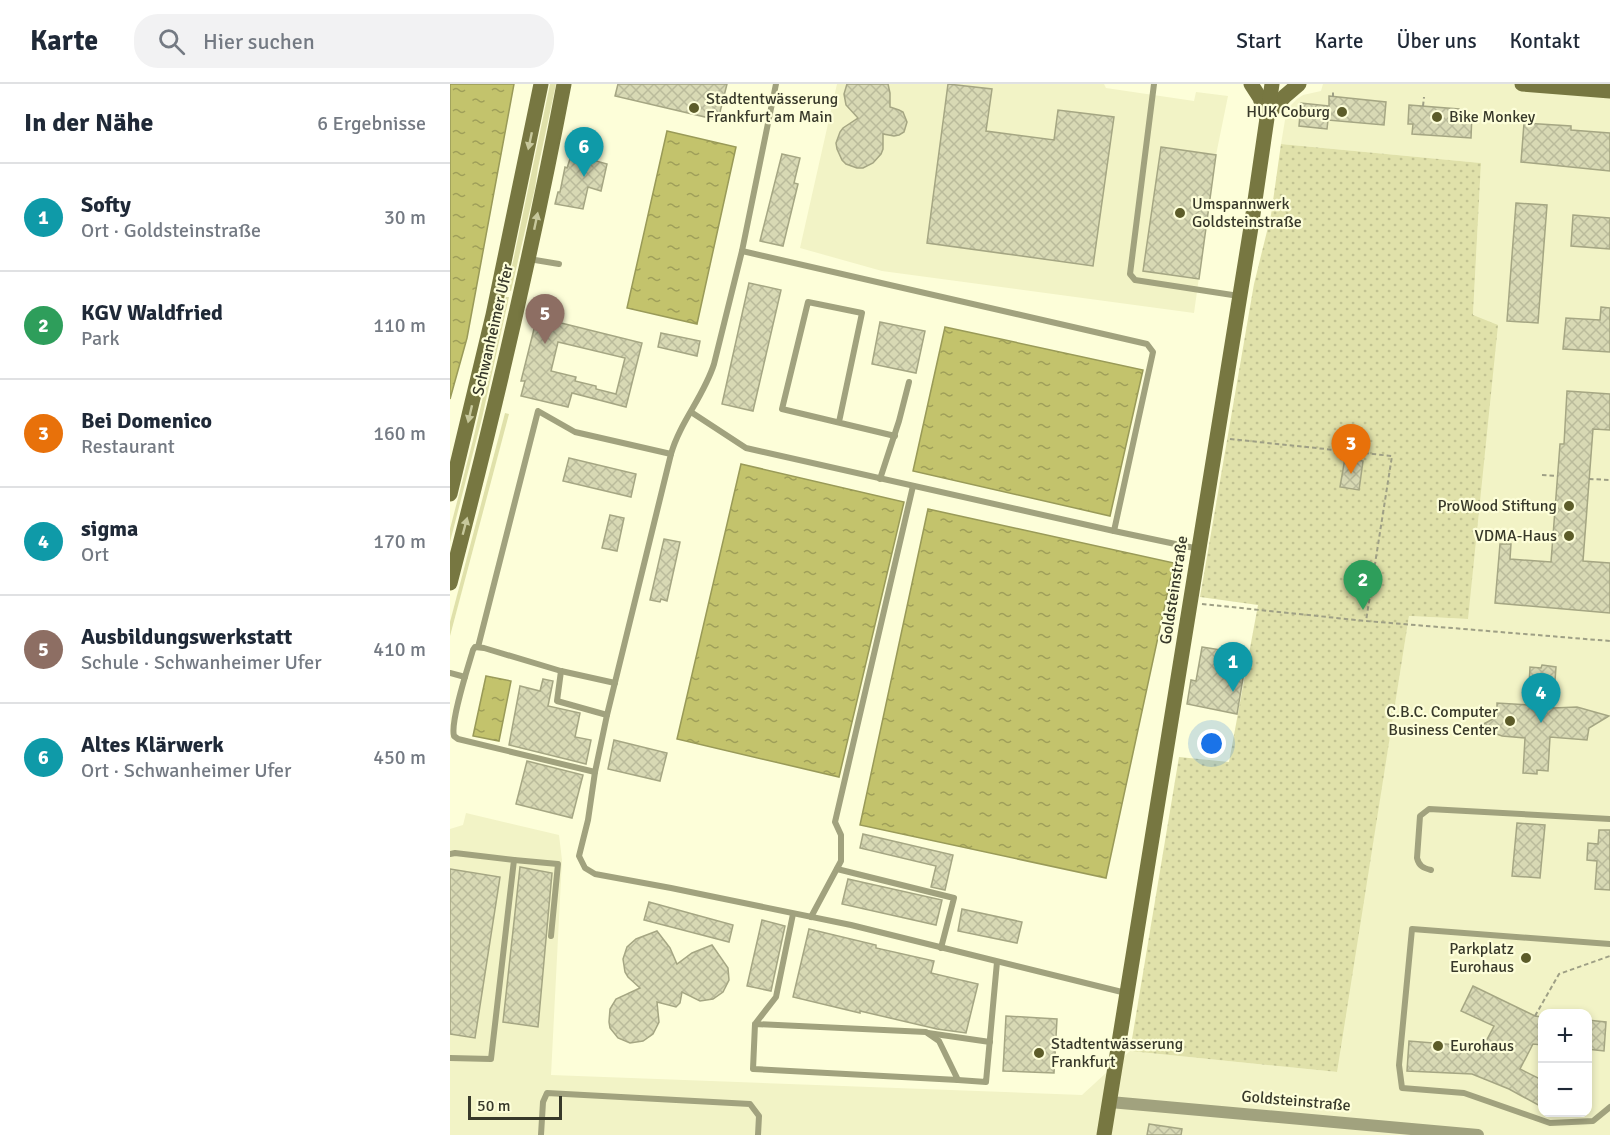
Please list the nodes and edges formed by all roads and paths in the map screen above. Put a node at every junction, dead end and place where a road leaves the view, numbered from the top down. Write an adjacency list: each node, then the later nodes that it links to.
1 (542, 84): 31 (street, Schwanheimer Ufer, one-way to 31)
2 (564, 84): 16 (street, Schwanheimer Ufer, one-way to 2)
3 (776, 84): 15 (lane)
4 (1154, 84): 18 (lane)
5 (1251, 84): 14 (street)
6 (1272, 84): 14 (street, Goldsteinstraße)
7 (1299, 84): 14 (street)
8 (1522, 84): 10 (street)
9 (1334, 90): 11 (path)
10 (1610, 91)
11 (1333, 97)
12 (1424, 97): 13 (path)
13 (1423, 106)
14 (1266, 116): 18 (street, Goldsteinstraße)
15 (742, 251): 20 (lane); 32 (lane)
16 (528, 258): 17 (lane); 34 (street, Schwanheimer Ufer, one-way to 16)
17 (559, 264)
18 (1240, 296): 23 (street, Goldsteinstraße)
19 (909, 382): 22 (lane)
20 (691, 412): 24 (lane); 28 (lane)
21 (839, 422): 21 (lane); 22 (lane)
22 (895, 436): 28 (lane)
23 (1217, 438): 33 (street, Goldsteinstraße); 36 (path)
24 (671, 454): 38 (lane); 42 (lane)
25 (1542, 475): 26 (path)
26 (1558, 476)
27 (1589, 478): 29 (path)
28 (880, 479): 30 (lane)
29 (1610, 480)
30 (913, 486): 32 (lane); 48 (lane)
31 (450, 494)
32 (1113, 531): 33 (lane)
33 (1199, 549): 35 (street, Goldsteinstraße)
34 (450, 583)
35 (1191, 603): 36 (path); 57 (street, Goldsteinstraße)
36 (1366, 621): 37 (path)
37 (1610, 641)
38 (478, 647): 39 (lane); 41 (lane)
39 (561, 671): 42 (lane); 43 (lane)
40 (450, 673): 41 (lane)
41 (465, 677): 44 (lane)
42 (615, 683): 43 (lane)
43 (607, 715): 44 (lane)
44 (595, 772): 50 (lane)
45 (1610, 819): 49 (lane)
46 (450, 854): 47 (lane)
47 (514, 860): 52 (lane); 62 (lane)
48 (837, 869): 51 (lane); 54 (lane)
49 (1431, 870)
50 (793, 914): 51 (lane); 59 (lane)
51 (811, 917): 54 (lane)
52 (551, 936)
53 (1610, 944): 65 (lane)
54 (940, 948): 56 (lane)
55 (1610, 956): 58 (path)
56 (997, 962): 57 (lane); 61 (lane)
57 (1126, 993): 64 (street, Goldsteinstraße)
58 (1534, 1016)
59 (755, 1024): 60 (lane); 63 (lane)
60 (926, 1032): 61 (lane); 63 (lane)
61 (990, 1042): 63 (lane)
62 (450, 1058)
63 (958, 1080)
64 (1110, 1102): 68 (street, Goldsteinstraße); 69 (street, Goldsteinstraße)
65 (1610, 1107)
66 (541, 1135): 67 (lane)
67 (758, 1135)
68 (1104, 1135)
69 (1478, 1135)

